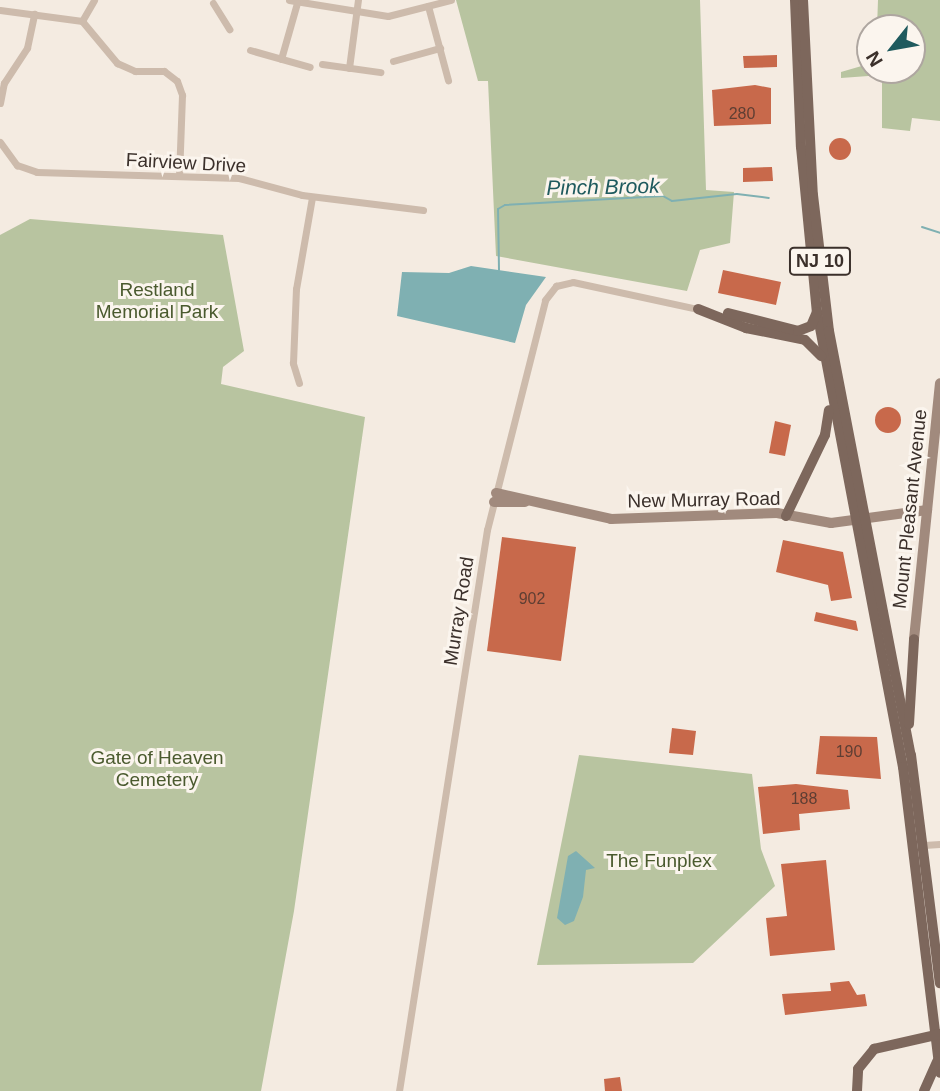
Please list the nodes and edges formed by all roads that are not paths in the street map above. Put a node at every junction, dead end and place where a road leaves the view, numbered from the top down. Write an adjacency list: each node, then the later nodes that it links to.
1 (94, 0): 12 (street)
2 (358, 0): 10 (street)
3 (451, 0): 8 (street)
4 (795, 0): 29 (main road, NJ 10)
5 (803, 0): 37 (main road, NJ 10)
6 (214, 1): 13 (street)
7 (293, 2): 10 (street); 16 (street)
8 (428, 6): 10 (street); 14 (street)
9 (0, 10): 11 (street)
10 (356, 12): 20 (street)
11 (34, 14): 12 (street); 23 (street)
12 (82, 21): 25 (street)
13 (229, 29)
14 (440, 48): 17 (street); 22 (street)
15 (250, 51): 16 (street)
16 (281, 59): 19 (street)
17 (393, 61)
18 (322, 64): 20 (street)
19 (310, 67)
20 (349, 68): 21 (street)
21 (380, 72)
22 (449, 80)
23 (0, 103)
24 (0, 142): 25 (street, Fairview Drive)
25 (180, 176): 26 (street, Fairview Drive)
26 (312, 197): 27 (street, Fairview Drive); 31 (street)
27 (423, 210)
28 (698, 309): 29 (main road); 30 (main road); 34 (street, Murray Road)
29 (817, 312): 30 (main road, NJ 10)
30 (824, 362): 33 (main road, NJ 10)
31 (299, 383)
32 (940, 383): 35 (street, Mount Pleasant Avenue)
33 (829, 390): 36 (main road); 37 (main road, NJ 10)
34 (495, 497): 36 (street, New Murray Road); 46 (street, Murray Road)
35 (927, 510): 37 (street, New Murray Road); 38 (street, Mount Pleasant Avenue)
36 (786, 516): 37 (street, New Murray Road)
37 (859, 519): 39 (main road, NJ 10); 43 (main road, NJ 10)
38 (914, 639): 39 (main road)
39 (908, 745): 41 (main road, NJ 10)
40 (940, 844): 41 (street)
41 (924, 845): 42 (main road, NJ 10)
42 (940, 984)
43 (938, 1034): 44 (main road, NJ 10); 47 (main road)
44 (939, 1054): 45 (main road, NJ 10); 48 (main road)
45 (940, 1073)
46 (399, 1091)
47 (857, 1091)
48 (924, 1091)

